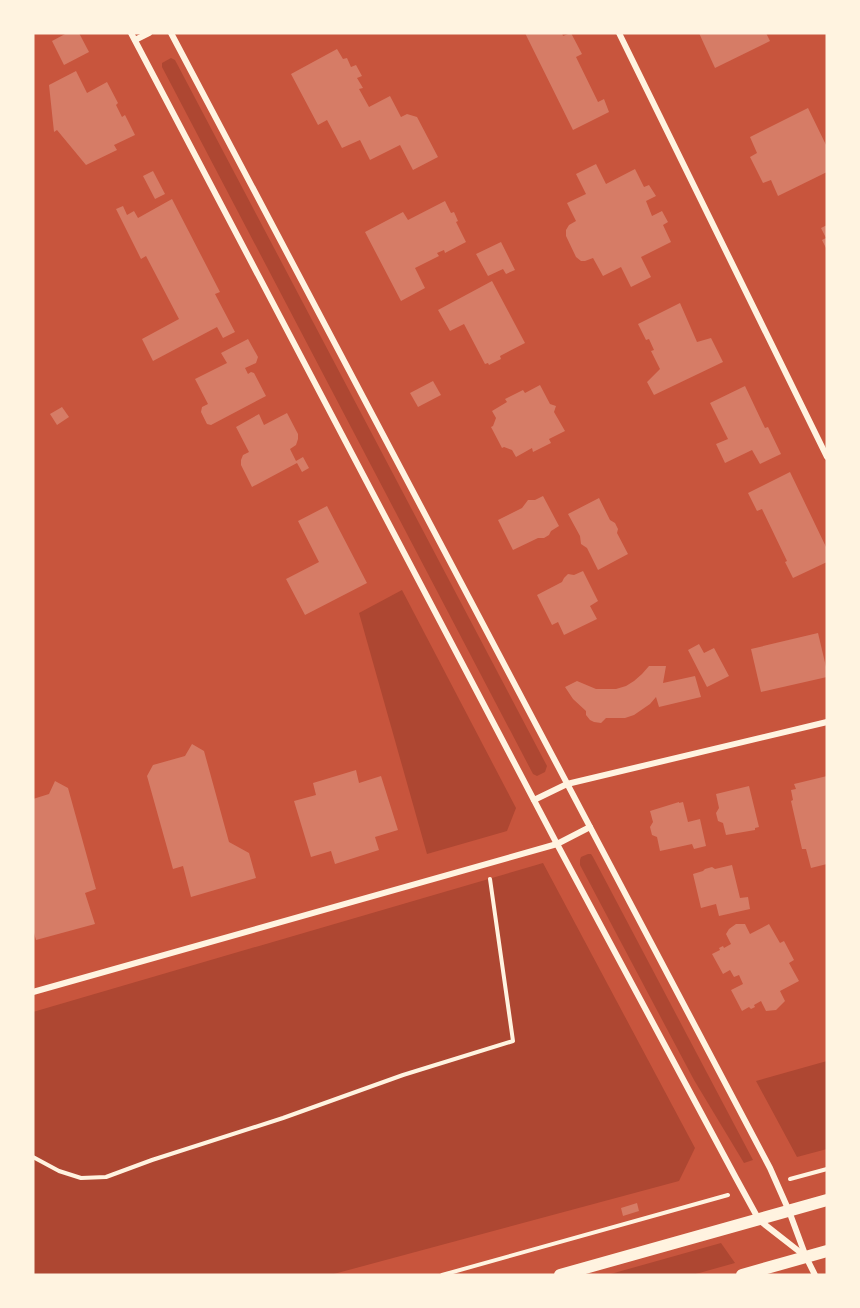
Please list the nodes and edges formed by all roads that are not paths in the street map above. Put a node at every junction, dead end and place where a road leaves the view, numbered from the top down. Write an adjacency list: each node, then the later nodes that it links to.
1 (131, 33): 5 (street)
2 (149, 33): 5 (street)
3 (171, 33): 8 (street)
4 (619, 33): 6 (street)
5 (135, 40): 9 (street)
6 (827, 457)
7 (827, 722): 8 (street)
8 (567, 784): 9 (street); 10 (street)
9 (534, 800): 11 (street)
10 (591, 827): 11 (street); 14 (street)
11 (557, 844): 12 (street); 15 (street)
12 (33, 992)
13 (827, 1200): 14 (main road)
14 (789, 1211): 15 (main road); 17 (street)
15 (759, 1220): 17 (street); 18 (main road)
16 (827, 1251): 17 (main road)
17 (806, 1257): 19 (main road); 20 (street)
18 (560, 1275)
19 (742, 1275)
20 (815, 1275)

